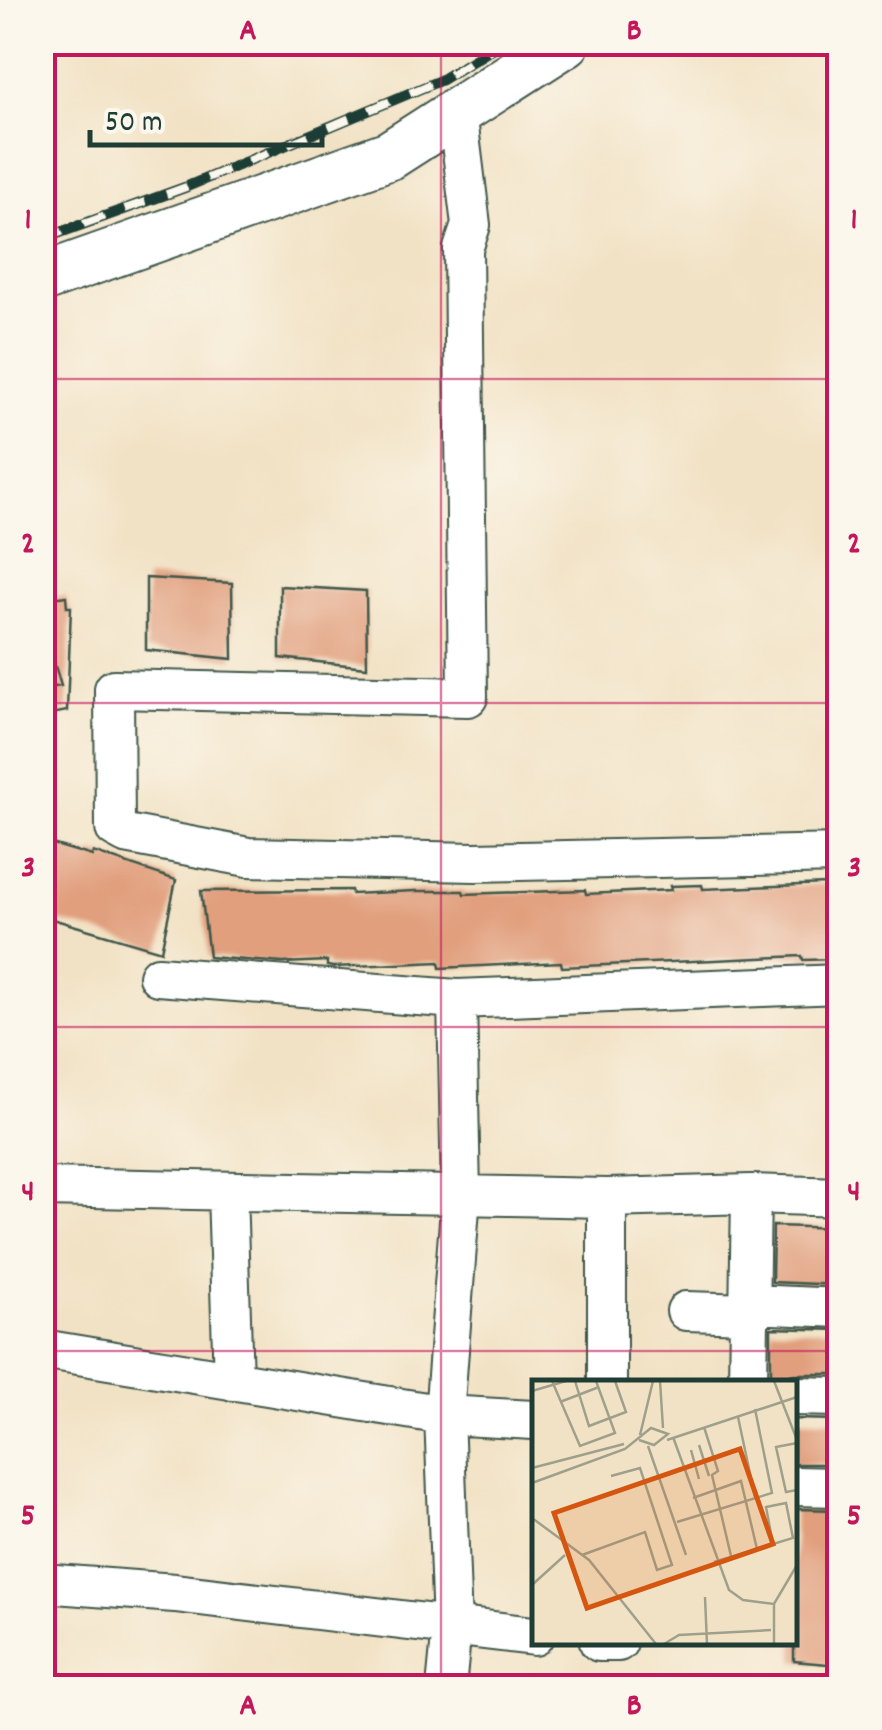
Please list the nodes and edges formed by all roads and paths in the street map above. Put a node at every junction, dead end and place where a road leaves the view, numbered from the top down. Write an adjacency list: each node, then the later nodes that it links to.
1 (566, 42): 2 (street)
2 (457, 112): 3 (street); 4 (street)
3 (42, 278)
4 (840, 854)
5 (158, 976): 7 (street)
6 (840, 984): 7 (street)
7 (458, 999): 11 (street)
8 (42, 1187): 9 (street)
9 (227, 1191): 11 (street); 20 (street)
10 (751, 1194): 12 (street); 13 (street); 14 (street)
11 (461, 1195): 13 (street); 23 (street)
12 (840, 1197)
13 (607, 1198): 18 (street)
14 (749, 1308): 15 (street); 16 (street); 19 (street)
15 (840, 1308)
16 (686, 1310)
17 (42, 1349): 20 (street)
18 (607, 1380)
19 (748, 1380)
20 (233, 1381): 23 (street)
21 (797, 1396): 22 (street)
22 (840, 1397)
23 (444, 1416): 24 (street); 28 (street)
24 (532, 1420)
25 (797, 1486): 26 (street)
26 (840, 1487)
27 (42, 1583): 28 (street)
28 (452, 1627): 29 (street); 30 (street)
29 (532, 1636)
30 (446, 1688)

